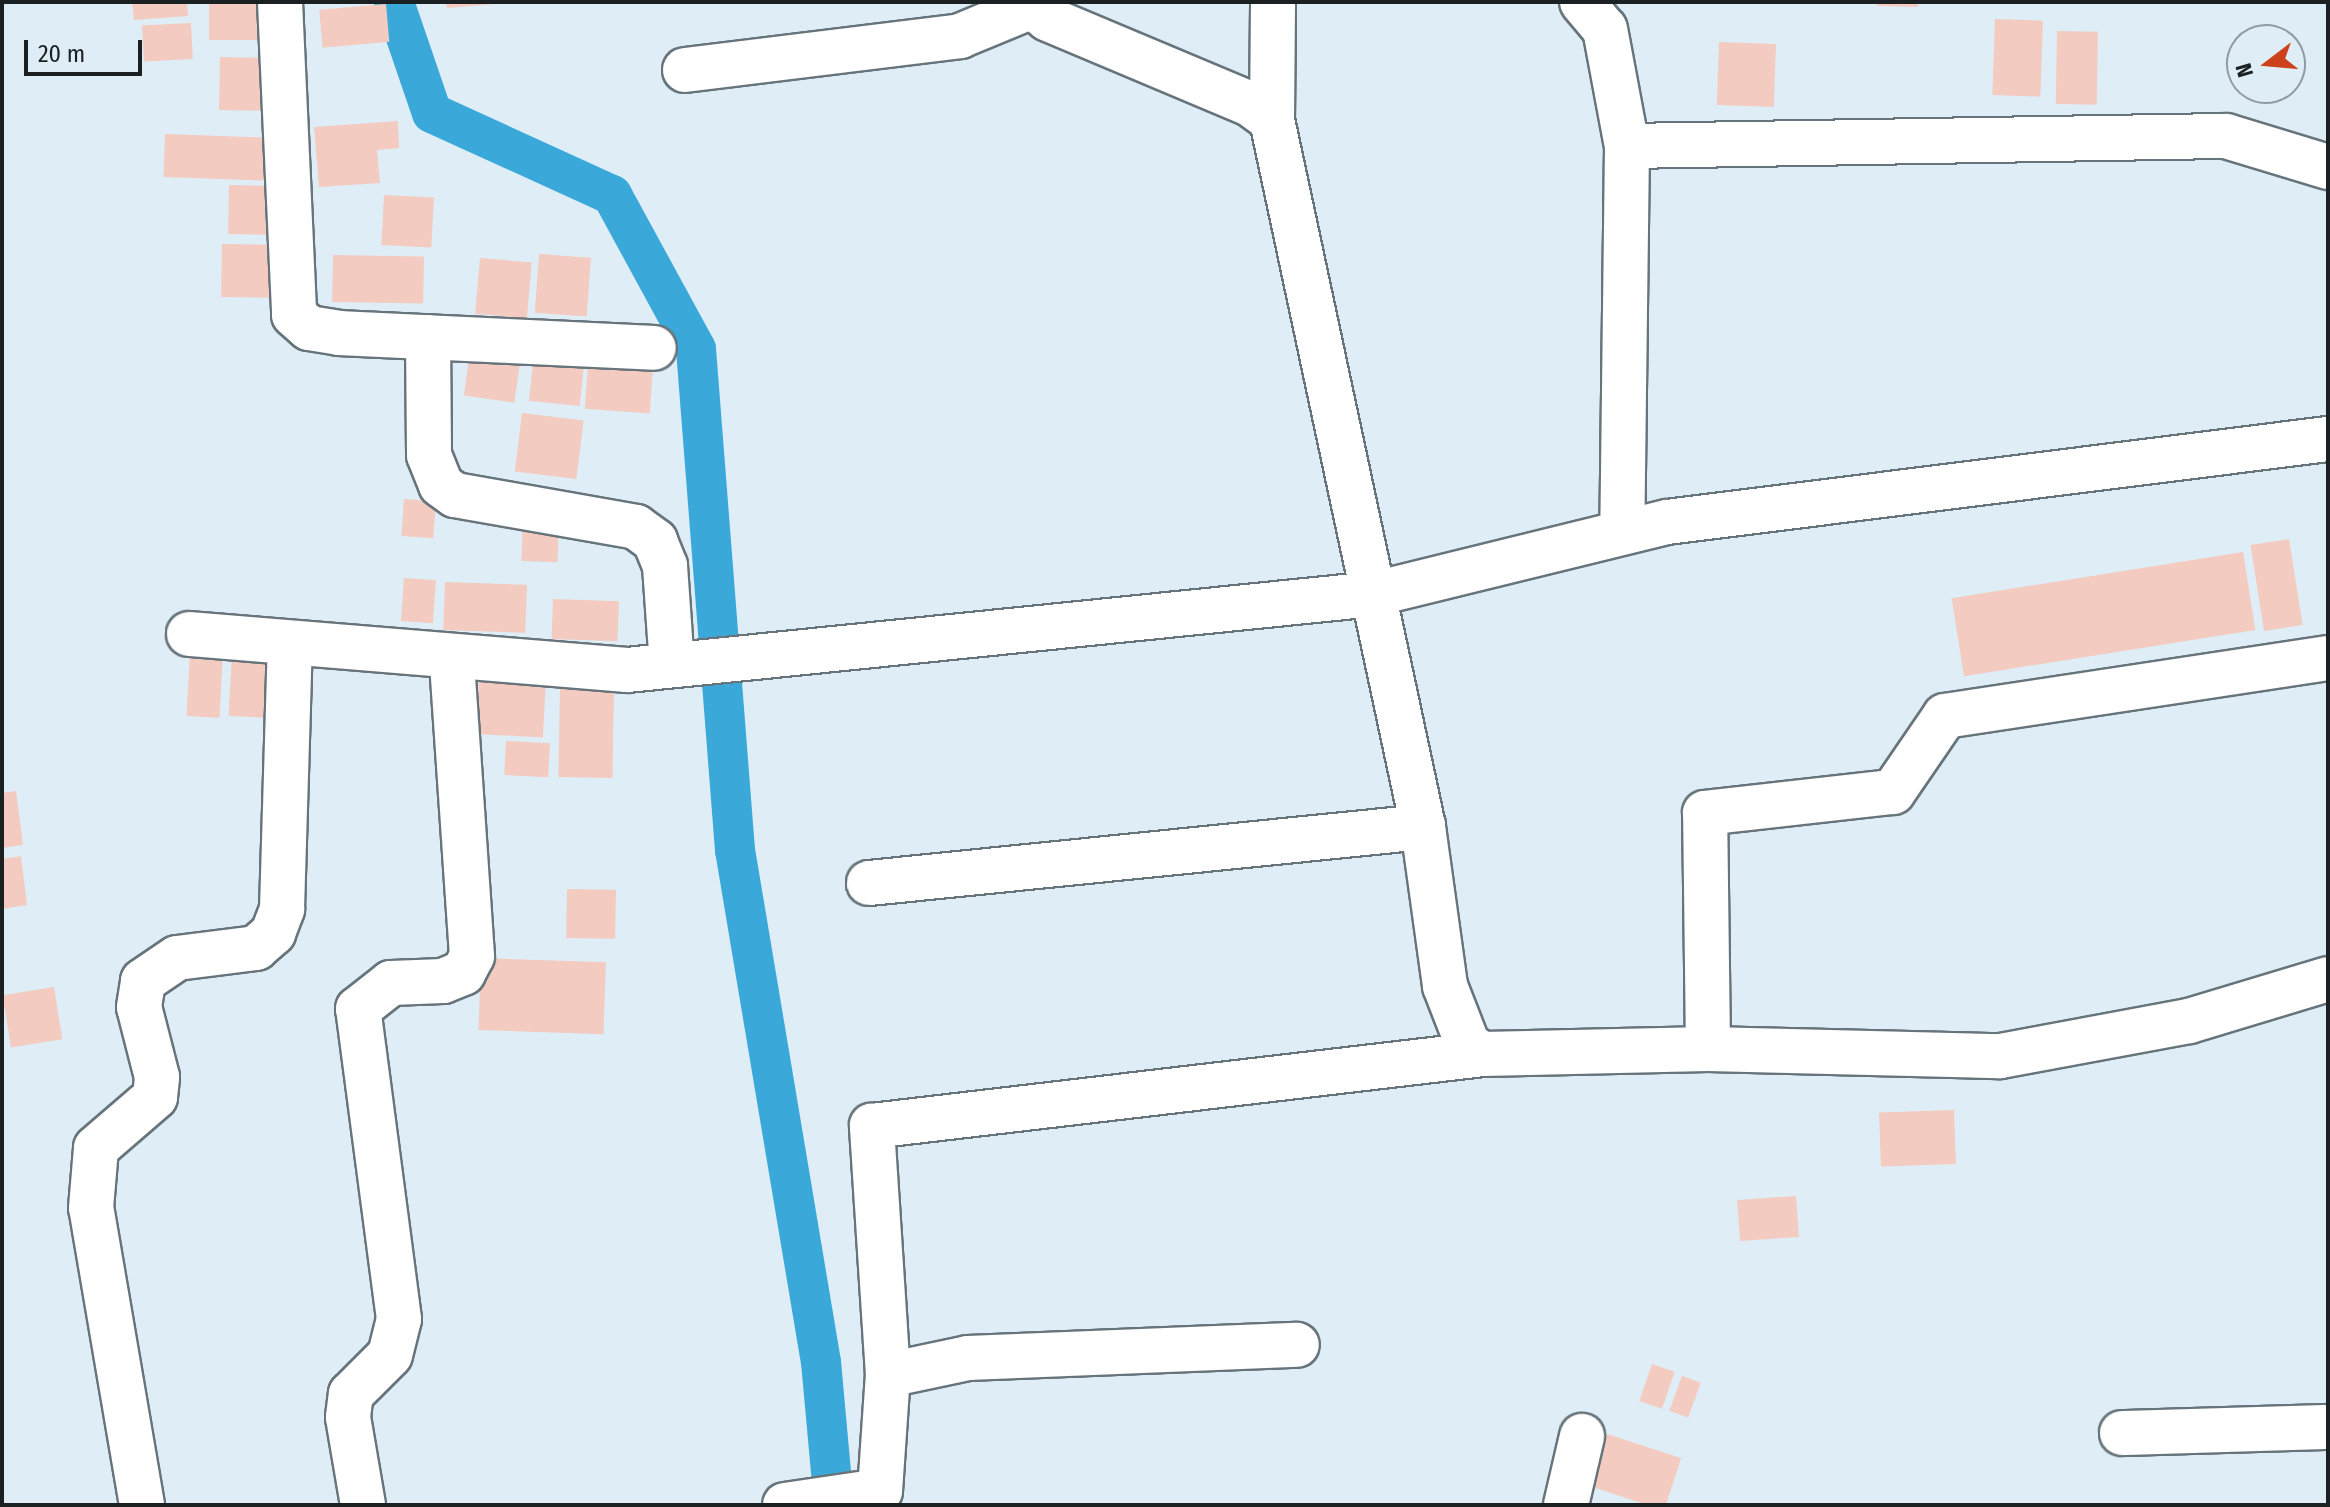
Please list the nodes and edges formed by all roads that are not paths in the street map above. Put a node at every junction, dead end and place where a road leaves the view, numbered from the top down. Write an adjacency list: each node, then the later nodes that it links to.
1 (280, 2): 9 (street)
2 (1273, 2): 6 (street)
3 (1582, 2): 7 (street)
4 (1028, 5): 5 (street); 6 (street)
5 (685, 70)
6 (1272, 120): 13 (street)
7 (1627, 146): 8 (street); 12 (street)
8 (2328, 167)
9 (428, 337): 10 (street); 18 (street)
10 (654, 348)
11 (2328, 439): 12 (street)
12 (1622, 532): 13 (street)
13 (1374, 594): 18 (street); 19 (street)
14 (189, 634): 15 (street)
15 (290, 644): 17 (street); 30 (street)
16 (2328, 658): 22 (street)
17 (452, 660): 18 (street); 31 (street)
18 (706, 662)
19 (1423, 827): 20 (street); 23 (street)
20 (869, 883)
21 (2328, 979): 22 (street)
22 (1708, 1049): 23 (street)
23 (1483, 1054): 25 (street)
24 (1297, 1345): 25 (street)
25 (888, 1375): 29 (street)
26 (2328, 1427): 27 (street)
27 (2122, 1433)
28 (1582, 1436): 32 (street)
29 (818, 1500)
30 (142, 1505)
31 (363, 1505)
32 (1566, 1505)

